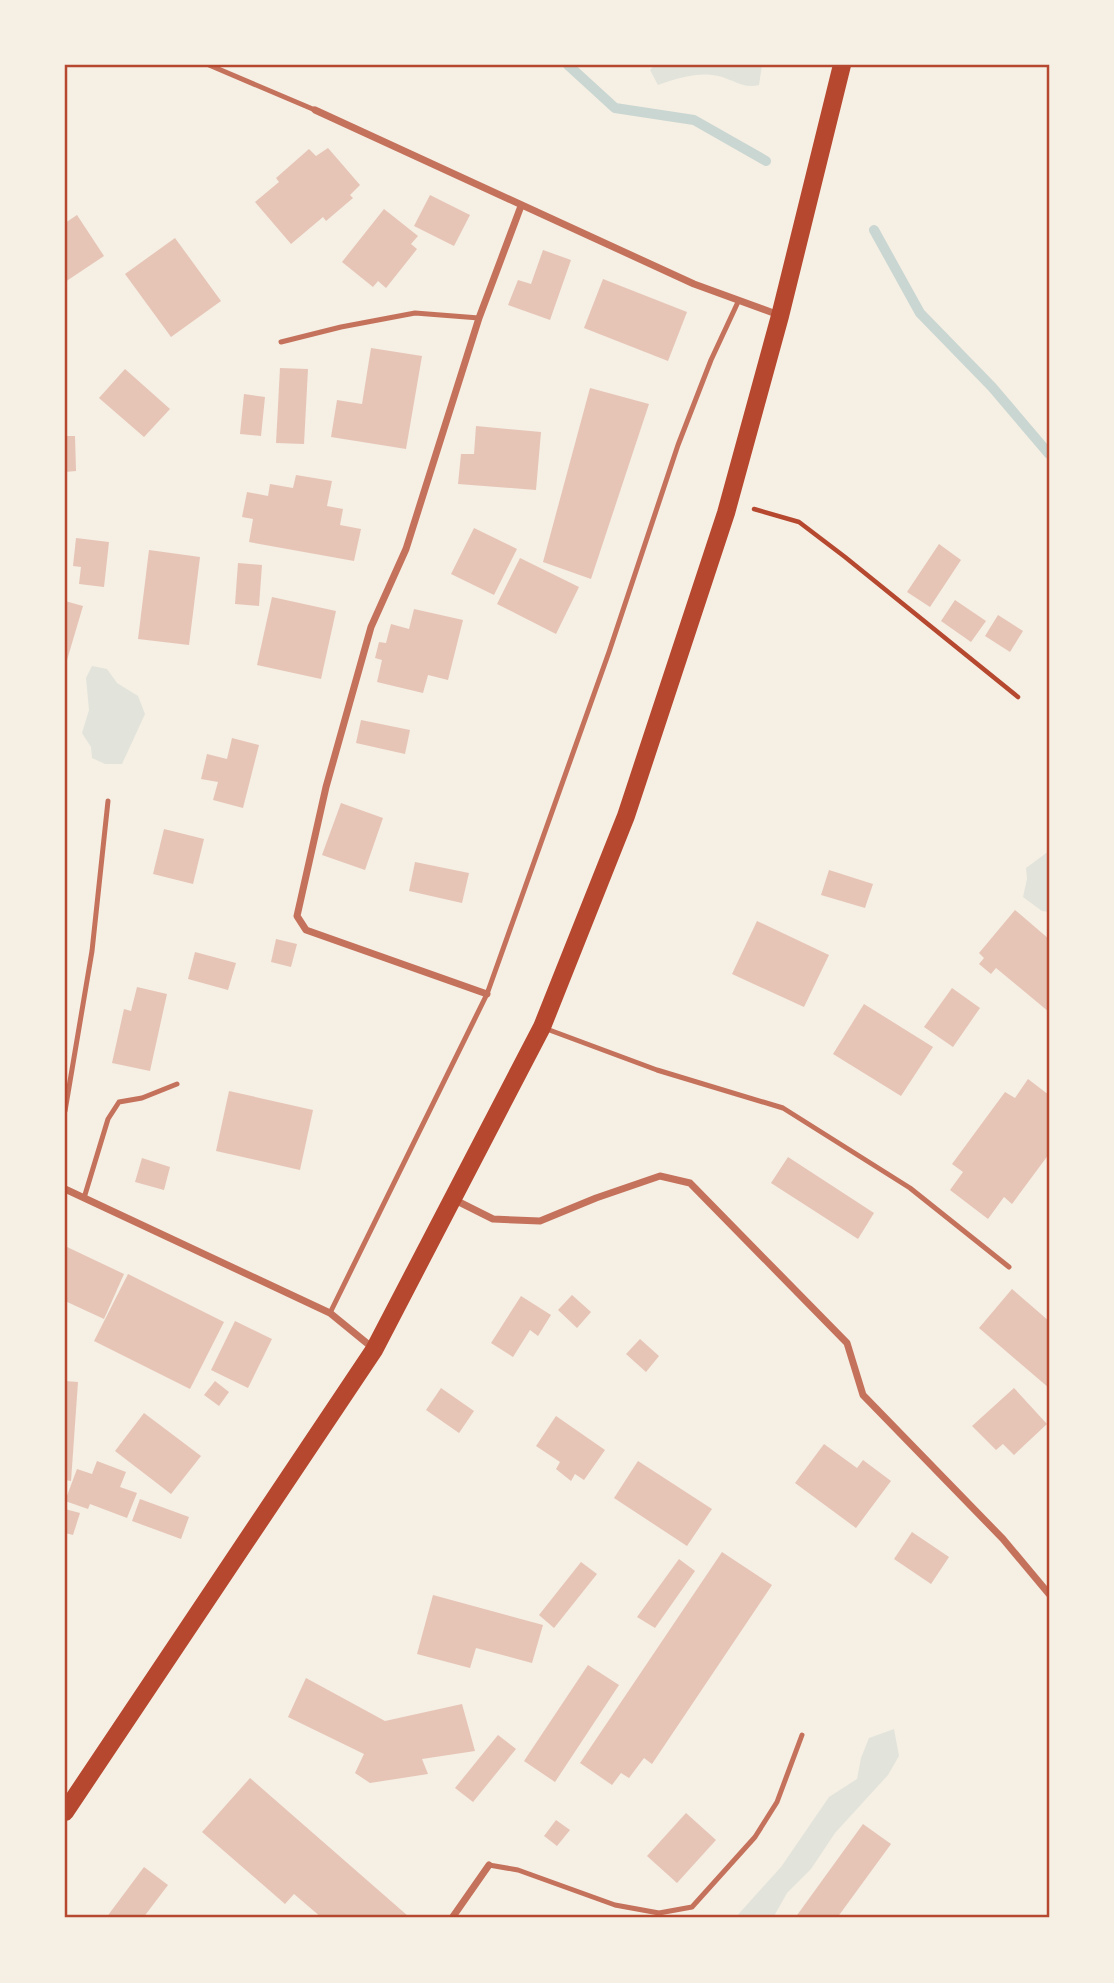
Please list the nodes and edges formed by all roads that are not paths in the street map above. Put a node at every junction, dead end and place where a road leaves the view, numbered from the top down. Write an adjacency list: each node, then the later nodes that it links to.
1 (209, 65): 3 (lane)
2 (842, 65): 6 (main road)
3 (315, 110): 4 (street)
4 (521, 206): 5 (street); 7 (street)
5 (738, 302): 6 (street); 10 (lane)
6 (780, 316): 11 (main road)
7 (479, 318): 8 (lane); 10 (street)
8 (281, 342)
9 (108, 801): 13 (lane)
10 (487, 994): 18 (lane)
11 (541, 1027): 16 (main road); 17 (lane)
12 (177, 1084): 15 (lane)
13 (65, 1111)
14 (65, 1189): 15 (street)
15 (84, 1198): 18 (street)
16 (453, 1199): 19 (main road); 20 (street)
17 (1009, 1267)
18 (330, 1313): 19 (street)
19 (374, 1350): 22 (main road)
20 (1049, 1594)
21 (802, 1735): 23 (lane)
22 (65, 1812)
23 (489, 1865): 24 (street)
24 (452, 1918)

